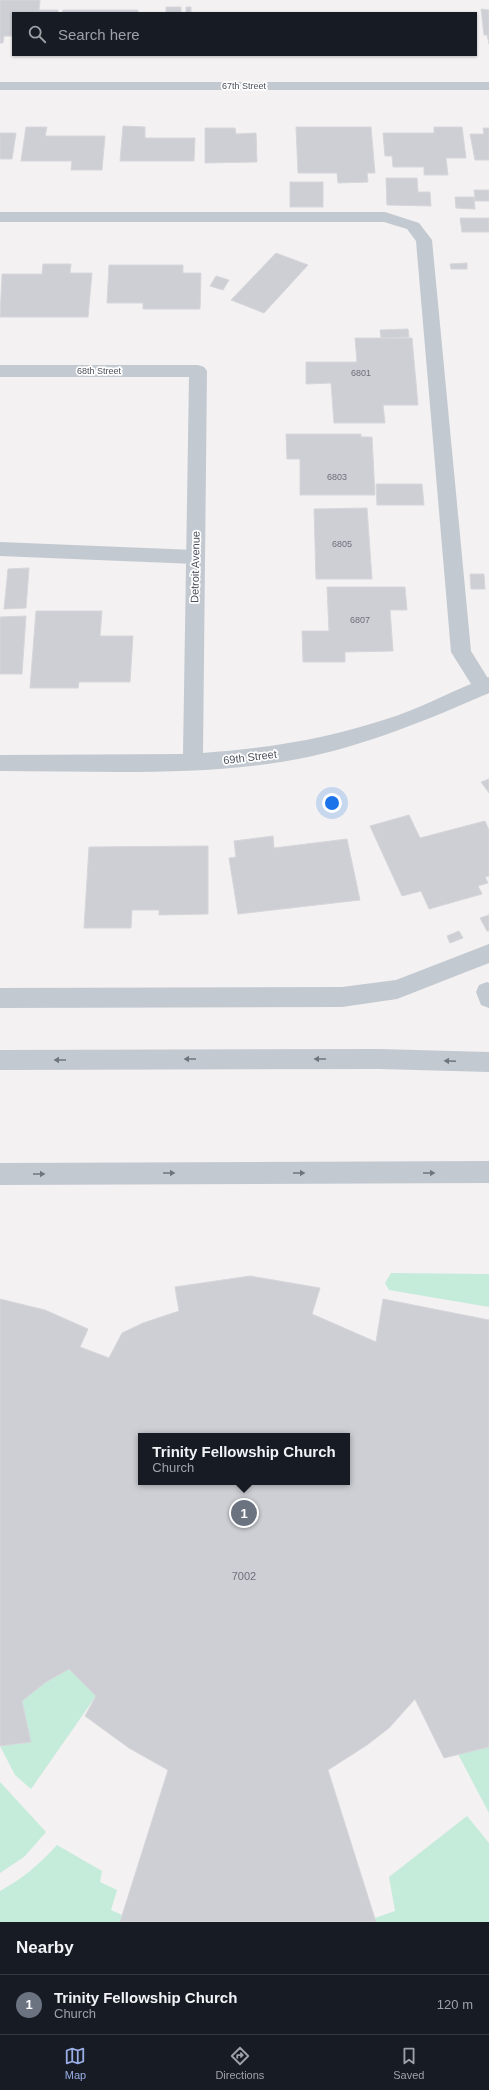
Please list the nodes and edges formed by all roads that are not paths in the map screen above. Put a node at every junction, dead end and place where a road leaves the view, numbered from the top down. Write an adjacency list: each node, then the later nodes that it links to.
1 (0, 86): 2 (street, 67th Street)
2 (489, 86)
3 (0, 217): 8 (street)
4 (0, 371): 5 (street, 68th Street)
5 (198, 371): 7 (street, Detroit Avenue)
6 (0, 549): 7 (street)
7 (195, 556): 9 (street, Detroit Avenue)
8 (486, 686): 9 (street, 69th Street)
9 (193, 762): 10 (street, 69th Street)
10 (0, 763)
11 (489, 954): 12 (street)
12 (0, 998)
13 (0, 1060): 14 (street, one-way to 13)
14 (489, 1062)
15 (489, 1172): 16 (street, one-way to 15)
16 (0, 1174)

